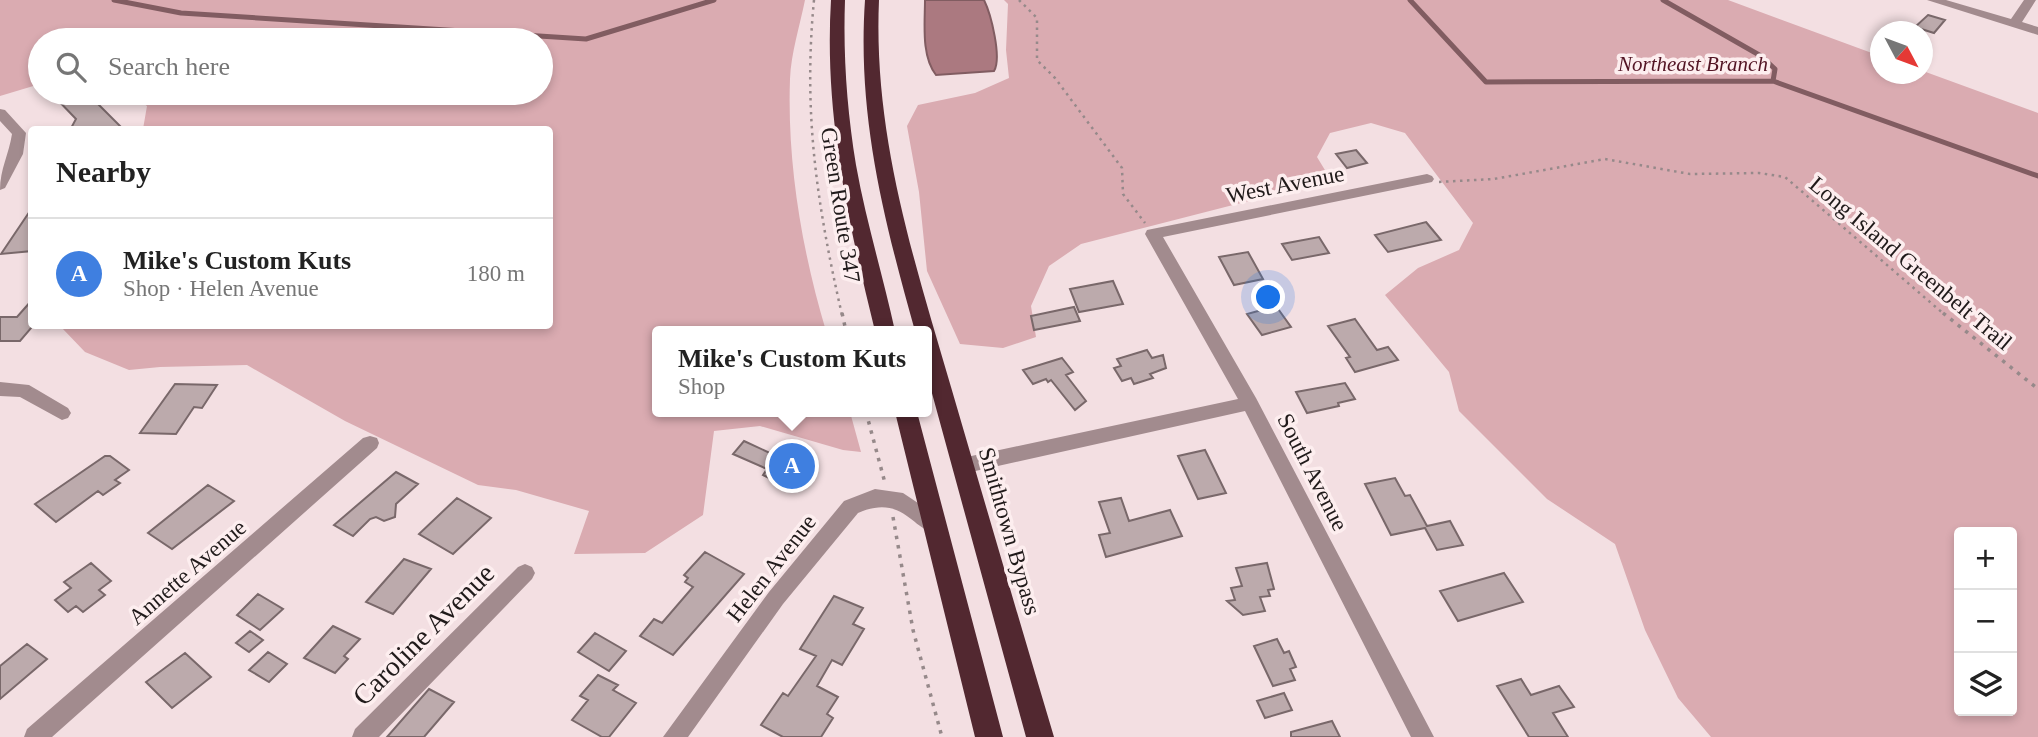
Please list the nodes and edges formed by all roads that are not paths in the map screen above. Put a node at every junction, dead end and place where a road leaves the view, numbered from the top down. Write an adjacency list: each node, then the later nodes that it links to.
1 (838, 0): 11 (highway)
2 (872, 0): 12 (highway)
3 (1933, 0): 5 (street)
4 (2029, 0): 5 (street)
5 (2015, 23): 6 (street)
6 (2038, 31)
7 (0, 113): 9 (street)
8 (1427, 179): 10 (street, West Avenue)
9 (0, 185)
10 (1153, 234): 15 (street, South Avenue)
11 (884, 326)
12 (923, 326)
13 (932, 357): 19 (highway, Smithtown Bypass)
14 (0, 389): 16 (street)
15 (1250, 403): 19 (street); 27 (street, South Avenue)
16 (62, 413)
17 (907, 417): 20 (highway)
18 (370, 443): 22 (street, Annette Avenue)
19 (962, 466): 26 (highway, Smithtown Bypass)
20 (934, 525): 24 (street, Helen Avenue); 25 (highway)
21 (525, 573): 23 (street, Caroline Avenue)
22 (35, 737)
23 (363, 737)
24 (674, 737)
25 (989, 737)
26 (1040, 737)
27 (1423, 737)

